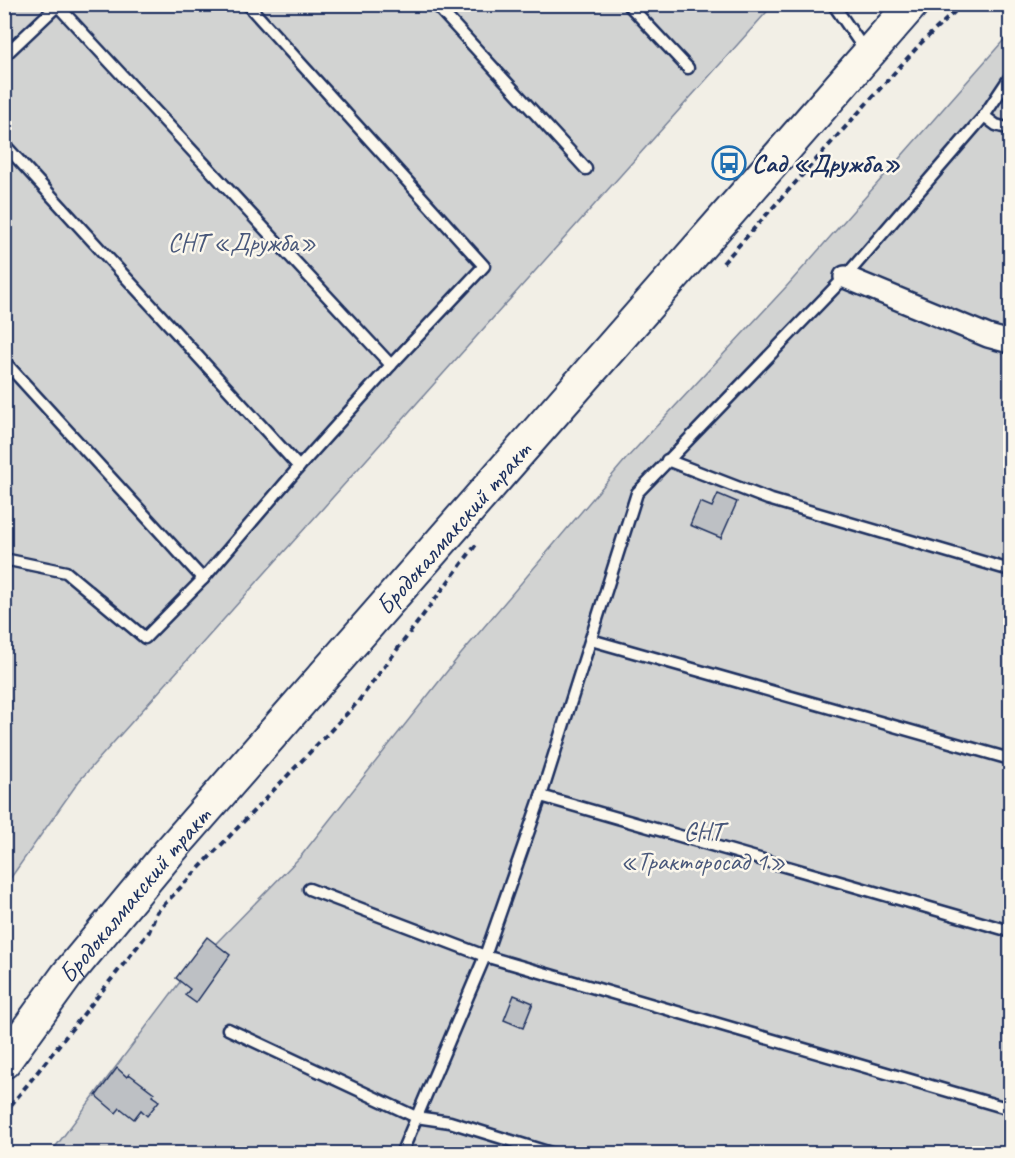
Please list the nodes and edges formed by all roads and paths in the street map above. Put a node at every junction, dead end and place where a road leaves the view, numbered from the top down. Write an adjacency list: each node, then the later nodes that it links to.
1 (247, 4): 20 (lane)
2 (435, 4): 15 (lane)
3 (628, 4): 10 (lane)
4 (833, 4): 8 (lane)
5 (912, 4): 8 (main road, Бродокалмакский тракт)
6 (963, 4): 16 (path)
7 (58, 5): 9 (lane); 20 (lane)
8 (868, 55): 34 (main road, Бродокалмакский тракт)
9 (4, 56)
10 (688, 68)
11 (1011, 77): 12 (lane)
12 (984, 116): 13 (lane); 17 (lane)
13 (1011, 129)
14 (4, 144): 22 (lane)
15 (586, 169)
16 (716, 270)
17 (845, 278): 18 (street); 21 (lane)
18 (1011, 342)
19 (4, 361): 26 (lane)
20 (391, 365): 22 (lane)
21 (667, 460): 25 (lane); 27 (lane)
22 (299, 467): 26 (lane)
23 (482, 537): 36 (path)
24 (4, 559): 26 (lane)
25 (1011, 570)
26 (203, 579)
27 (591, 640): 28 (lane); 29 (lane)
28 (1011, 759)
29 (541, 796): 31 (lane); 32 (lane)
30 (309, 889): 32 (lane)
31 (1011, 931)
32 (485, 956): 35 (lane); 37 (lane)
33 (228, 1029): 37 (lane)
34 (4, 1062)
35 (1011, 1109)
36 (4, 1114)
37 (416, 1117): 38 (lane); 39 (lane)
38 (401, 1154)
39 (554, 1154)

